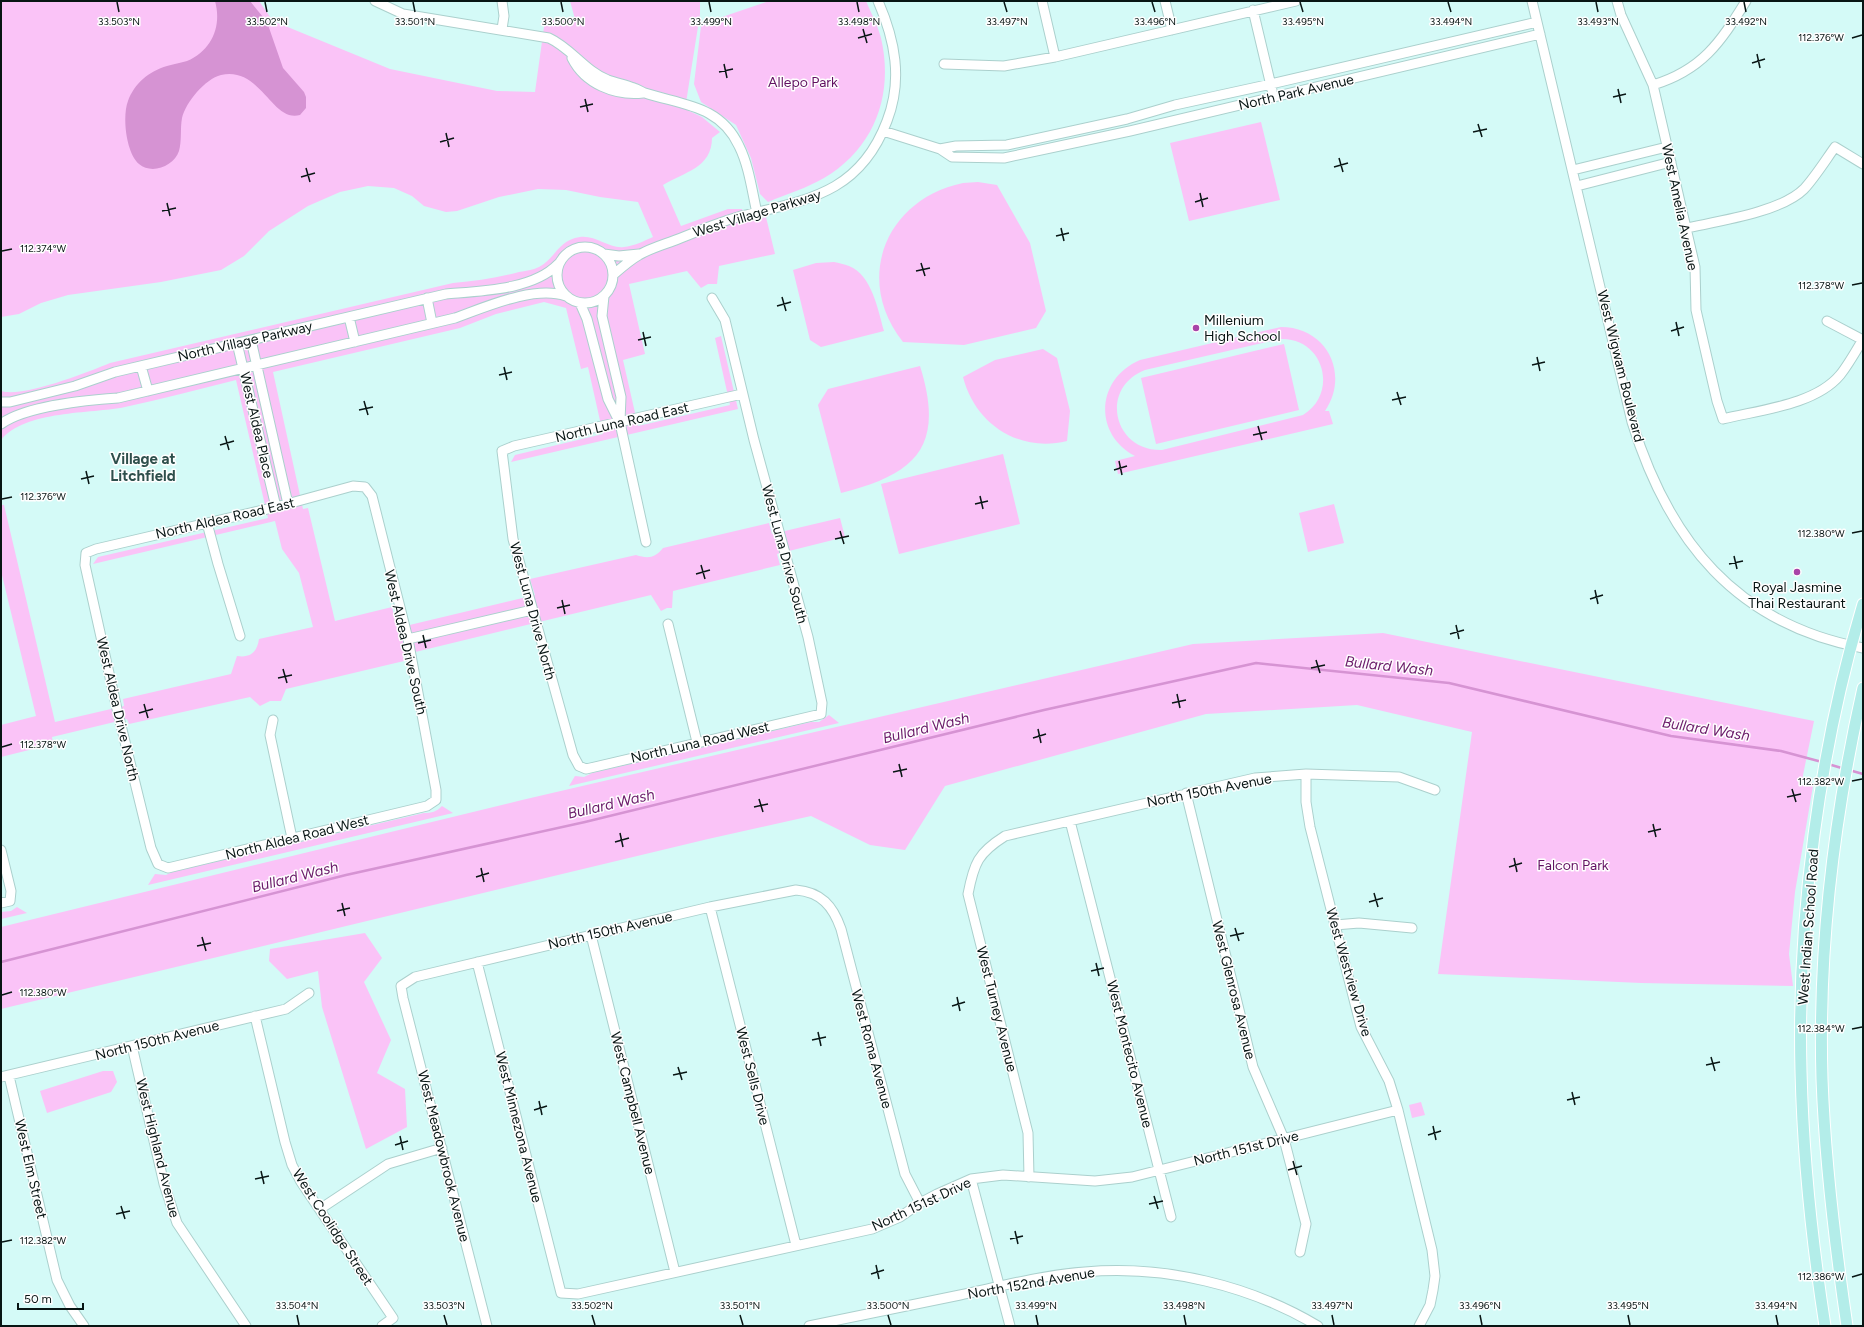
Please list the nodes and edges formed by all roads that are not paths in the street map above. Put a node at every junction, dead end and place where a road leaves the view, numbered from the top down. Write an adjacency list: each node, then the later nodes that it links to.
1 (375, 1): 12 (street)
2 (502, 1): 12 (street)
3 (878, 1): 20 (street, West Village Parkway)
4 (1042, 1): 15 (street)
5 (1165, 1): 13 (street)
6 (1296, 1): 10 (street)
7 (1532, 1): 11 (street, West Wigwam Boulevard)
8 (1617, 1): 18 (street, West Amelia Avenue)
9 (1746, 1): 18 (street)
10 (1253, 10): 13 (street); 17 (street)
11 (1537, 22): 14 (street, West Wigwam Boulevard); 17 (street, North Park Avenue)
12 (502, 29): 29 (street)
13 (1172, 30): 15 (street)
14 (1540, 34): 19 (street, North Park Avenue); 27 (street, West Wigwam Boulevard)
15 (1055, 57): 16 (street)
16 (944, 64)
17 (1271, 84): 19 (street); 21 (street, North Park Avenue)
18 (1653, 85): 22 (street, West Amelia Avenue)
19 (1274, 98): 23 (street, North Park Avenue)
20 (884, 131): 24 (street, North Park Avenue); 29 (street, West Village Parkway)
21 (1050, 135): 23 (street); 24 (street, North Park Avenue)
22 (1667, 147): 25 (street, West Amelia Avenue); 27 (street)
23 (1052, 148): 24 (street, North Park Avenue)
24 (940, 149)
25 (1671, 162): 28 (street); 30 (street, West Amelia Avenue)
26 (1863, 164): 30 (street)
27 (1573, 170): 28 (street, West Wigwam Boulevard)
28 (1577, 186): 67 (street, West Wigwam Boulevard)
29 (757, 213): 32 (street, West Village Parkway)
30 (1687, 228): 43 (street, West Amelia Avenue)
31 (604, 254): 32 (street, West Village Parkway); 33 (street); 34 (street)
32 (640, 254): 34 (street, West Village Parkway)
33 (558, 264): 35 (street); 37 (street, North Village Parkway)
34 (613, 275): 36 (street)
35 (566, 296): 39 (street); 42 (street, North Village Parkway)
36 (604, 296): 39 (street); 53 (street)
37 (426, 298): 40 (street, North Village Parkway); 42 (street)
38 (712, 298): 51 (street, West Luna Drive South)
39 (580, 303): 53 (street)
40 (349, 317): 44 (street, North Village Parkway); 45 (street)
41 (1827, 321): 43 (street)
42 (432, 323): 45 (street, North Village Parkway)
43 (1863, 339)
44 (251, 340): 46 (street, North Village Parkway); 47 (street, West Aldea Place)
45 (355, 342): 47 (street, North Village Parkway)
46 (237, 343): 48 (street, North Village Parkway); 49 (street, West Aldea Place)
47 (257, 365): 49 (street, North Village Parkway); 57 (street, West Aldea Place)
48 (141, 366): 50 (street); 52 (street, North Village Parkway)
49 (243, 368): 50 (street, North Village Parkway); 58 (street, West Aldea Place)
50 (148, 391): 54 (street, North Village Parkway)
51 (742, 394): 53 (street, North Luna Road East); 70 (street, West Luna Drive South)
52 (1, 402)
53 (620, 423): 55 (street, North Luna Road East); 60 (street)
54 (1, 424)
55 (502, 451): 63 (street, West Luna Drive North)
56 (365, 487): 57 (street, North Aldea Road East); 66 (street, West Aldea Drive South)
57 (288, 504): 58 (street, North Aldea Road East)
58 (276, 507): 59 (street, North Aldea Road East)
59 (207, 523): 61 (street, North Aldea Road East); 65 (street)
60 (646, 542)
61 (86, 553): 82 (street, West Aldea Drive North)
62 (1863, 604): 67 (main road, West Indian School Road)
63 (532, 610): 66 (street); 73 (street, West Luna Drive North)
64 (668, 624): 72 (street)
65 (240, 636)
66 (408, 639): 77 (street, West Aldea Drive South)
67 (1850, 645): 68 (street, West Wigwam Boulevard); 117 (main road, West Indian School Road)
68 (1863, 648)
69 (1863, 688): 118 (main road, West Indian School Road)
70 (821, 714): 72 (street, North Luna Road West)
71 (273, 720): 79 (street)
72 (697, 742): 73 (street, North Luna Road West)
73 (579, 766)
74 (1306, 774): 75 (street, North 150th Avenue); 76 (street, North 150th Avenue); 86 (street, West Westview Drive)
75 (1435, 790)
76 (1186, 793): 78 (street, North 150th Avenue); 96 (street, West Glenrosa Avenue)
77 (436, 800): 79 (street, North Aldea Road West)
78 (1070, 821): 80 (street, North 150th Avenue); 98 (street, West Montecito Avenue)
79 (292, 838): 82 (street, North Aldea Road West)
80 (988, 847): 99 (street, West Turney Avenue)
81 (1, 850): 84 (street)
82 (158, 864)
83 (822, 898): 85 (street, North 150th Avenue); 101 (street, West Roma Avenue)
84 (5, 902)
85 (710, 907): 88 (street, North 150th Avenue); 104 (street, West Sells Drive)
86 (1335, 925): 87 (street); 95 (street, West Westview Drive)
87 (1412, 928)
88 (591, 935): 89 (street, North 150th Avenue); 106 (street, West Campbell Avenue)
89 (477, 962): 90 (street, North 150th Avenue); 108 (street, West Minnezona Avenue)
90 (401, 986): 97 (street, West Meadowbrook Avenue)
91 (309, 993): 92 (street, North 150th Avenue)
92 (256, 1016): 93 (street, North 150th Avenue); 102 (street, West Coolidge Street)
93 (132, 1046): 94 (street, North 150th Avenue); 110 (street, West Highland Avenue)
94 (5, 1076): 109 (street, West Elm Street)
95 (1398, 1110): 96 (street, North 151st Drive); 116 (street, West Westview Drive)
96 (1284, 1139): 98 (street, North 151st Drive); 105 (street, West Glenrosa Avenue)
97 (442, 1148): 102 (street); 112 (street, West Meadowbrook Avenue)
98 (1160, 1170): 99 (street, North 151st Drive); 103 (street, West Montecito Avenue)
99 (1029, 1177): 100 (street, North 151st Drive)
100 (971, 1179): 101 (street, North 151st Drive); 107 (street)
101 (920, 1203): 104 (street, North 151st Drive)
102 (320, 1209): 111 (street, West Coolidge Street)
103 (1172, 1217)
104 (796, 1245): 106 (street, North 151st Drive)
105 (1300, 1252)
106 (675, 1272): 108 (street, North 151st Drive)
107 (999, 1286): 113 (street, North 152nd Avenue); 114 (street); 115 (street, North 152nd Avenue)
108 (561, 1292)
109 (84, 1326)
110 (246, 1326)
111 (382, 1326)
112 (487, 1326)
113 (809, 1326)
114 (1010, 1326)
115 (1318, 1326)
116 (1418, 1326)
117 (1825, 1326)
118 (1847, 1326)

